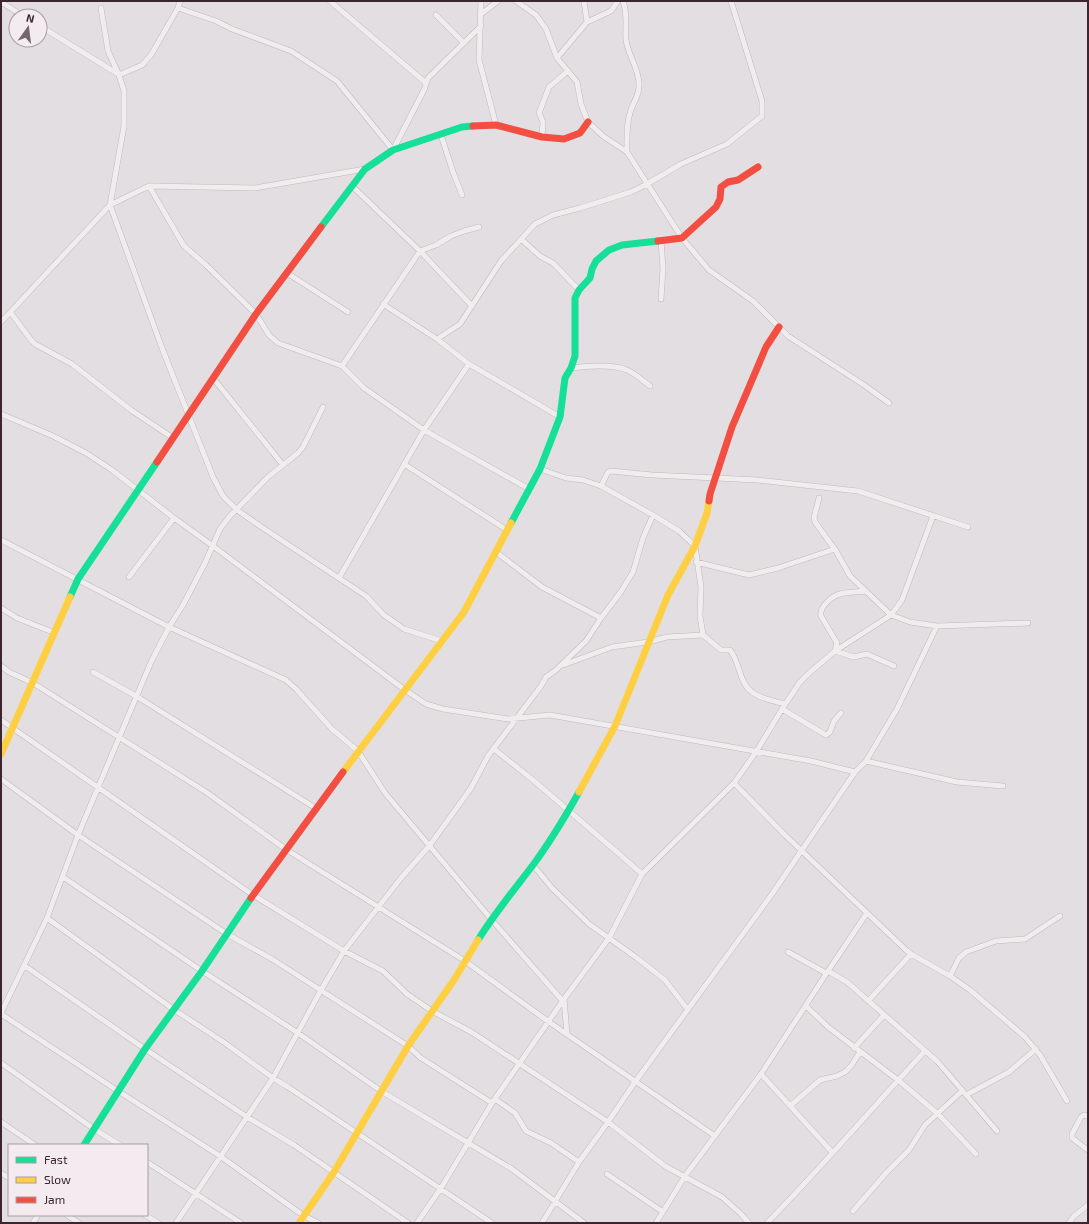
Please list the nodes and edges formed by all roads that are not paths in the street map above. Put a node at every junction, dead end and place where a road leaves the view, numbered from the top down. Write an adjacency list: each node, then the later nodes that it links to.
1 (180, 1): 13 (street)
2 (330, 1): 23 (street)
3 (481, 1): 14 (street)
4 (498, 1): 14 (street)
5 (517, 1): 20 (street)
6 (584, 1): 16 (street)
7 (618, 1): 16 (street)
8 (623, 1): 29 (street)
9 (731, 1): 32 (street)
10 (1, 2): 11 (street)
11 (10, 8)
12 (101, 8): 22 (street)
13 (178, 8): 22 (street); 28 (street)
14 (481, 14): 17 (street)
15 (436, 15): 19 (street)
16 (587, 22): 20 (street)
17 (481, 26): 19 (street); 25 (street)
18 (48, 31): 22 (street)
19 (464, 43): 23 (street)
20 (557, 58): 21 (street)
21 (568, 71): 24 (street); 27 (street)
22 (119, 75): 36 (street)
23 (426, 83): 28 (street)
24 (588, 122): 27 (street); 29 (street)
25 (496, 125): 26 (street); 27 (street)
26 (440, 134): 28 (street); 35 (street)
27 (542, 137)
28 (393, 150): 31 (street)
29 (627, 152): 32 (street)
30 (758, 167): 38 (street)
31 (365, 169): 33 (street); 34 (street)
32 (647, 184): 38 (street); 39 (street)
33 (149, 186): 36 (street); 49 (street)
34 (352, 186): 41 (street); 42 (street)
35 (462, 195)
36 (110, 205): 48 (street); 61 (street)
37 (479, 227): 41 (street)
38 (682, 238): 40 (street); 51 (street)
39 (521, 240): 43 (street); 46 (street)
40 (661, 240): 43 (street); 44 (street)
41 (420, 251): 45 (street); 46 (street)
42 (287, 273): 47 (street); 49 (street)
43 (579, 290): 55 (street)
44 (661, 299)
45 (383, 304): 52 (street); 54 (street)
46 (472, 306): 52 (street)
47 (348, 312)
48 (10, 313): 50 (street); 64 (street)
49 (256, 314): 54 (street); 56 (street)
50 (1, 322)
51 (779, 327): 58 (street); 68 (street)
52 (437, 339): 53 (street)
53 (469, 364): 62 (street); 63 (street)
54 (342, 366): 63 (street)
55 (571, 368): 57 (street); 62 (street)
56 (213, 378): 61 (street); 66 (street)
57 (650, 386)
58 (889, 403)
59 (323, 406): 66 (street)
60 (1, 414): 71 (street)
61 (188, 415): 64 (street); 73 (street)
62 (560, 417): 67 (street)
63 (424, 430): 65 (street); 70 (street)
64 (173, 438): 71 (street)
65 (404, 464): 78 (street); 86 (street)
66 (283, 465): 73 (street)
67 (540, 469): 69 (street); 70 (street)
68 (716, 478): 69 (street); 75 (street); 81 (street)
69 (601, 486): 74 (street)
70 (529, 489): 78 (street)
71 (138, 490): 76 (street); 87 (street)
72 (819, 498): 82 (street)
73 (237, 510): 80 (street); 86 (street)
74 (653, 515): 81 (street); 91 (street)
75 (933, 516): 77 (street); 90 (street)
76 (174, 518): 80 (street); 85 (street)
77 (968, 527)
78 (507, 530): 83 (street)
79 (1, 540): 87 (street)
80 (213, 546): 94 (street); 105 (street)
81 (695, 546): 84 (street); 98 (street)
82 (835, 549): 84 (street); 88 (street)
83 (496, 552): 91 (street); 97 (street)
84 (696, 562): 96 (street)
85 (129, 577)
86 (339, 578): 97 (street)
87 (78, 579): 94 (street); 95 (street)
88 (865, 591): 90 (street); 99 (street)
89 (1, 608): 95 (street)
90 (891, 615): 93 (street); 99 (street)
91 (601, 618): 101 (street)
92 (1028, 622): 93 (street)
93 (937, 626): 119 (street)
94 (169, 627): 106 (street); 116 (street)
95 (55, 633): 104 (street)
96 (703, 635): 98 (street); 107 (street)
97 (442, 641): 105 (street)
98 (648, 642): 101 (street); 112 (street)
99 (834, 651): 102 (street); 107 (street)
100 (1, 666): 104 (street)
101 (560, 666): 110 (street)
102 (894, 666)
103 (93, 672): 106 (street)
104 (34, 683): 113 (street); 114 (street)
105 (405, 690): 110 (street); 116 (street)
106 (136, 696): 114 (street); 125 (street)
107 (785, 704): 108 (street)
108 (782, 709): 109 (street); 117 (street)
109 (841, 713)
110 (516, 717): 112 (street); 115 (street)
111 (1, 720): 113 (street)
112 (614, 726): 117 (street); 126 (street)
113 (13, 727): 118 (street); 124 (street)
114 (120, 737): 124 (street); 129 (street)
115 (494, 749): 126 (street); 128 (street)
116 (358, 751): 125 (street); 128 (street)
117 (756, 752): 120 (street); 122 (street)
118 (1, 754)
119 (866, 761): 120 (street); 123 (street)
120 (855, 772): 130 (street)
121 (1, 779): 127 (street)
122 (734, 783): 130 (street); 132 (street)
123 (1003, 786)
124 (98, 788): 127 (street); 134 (street)
125 (317, 809): 129 (street)
126 (569, 812): 131 (street); 132 (street)
127 (78, 835): 133 (street); 140 (street)
128 (430, 845): 135 (street); 139 (street)
129 (287, 850): 134 (street); 135 (street)
130 (801, 850): 136 (street); 155 (street)
131 (533, 864): 139 (street); 141 (street)
132 (642, 874): 141 (street)
133 (63, 877): 138 (street); 147 (street)
134 (253, 895): 140 (street); 142 (street)
135 (379, 906): 142 (street); 145 (street)
136 (868, 913): 144 (street); 148 (street)
137 (1060, 916): 149 (street)
138 (47, 918): 146 (street); 154 (street)
139 (490, 919): 145 (street); 151 (street)
140 (227, 934): 147 (street); 150 (street)
141 (609, 938): 151 (street); 155 (street)
142 (344, 951): 150 (street); 156 (street)
143 (788, 952): 148 (street)
144 (911, 954): 149 (street); 152 (street)
145 (465, 961): 156 (street); 159 (street)
146 (25, 966): 157 (street); 164 (street)
147 (202, 972): 154 (street); 160 (street)
148 (827, 972): 152 (street); 153 (street)
149 (950, 976): 165 (street)
150 (321, 990): 160 (street); 162 (street)
151 (564, 999): 159 (street); 161 (street)
152 (868, 1001): 158 (street)
153 (806, 1006): 163 (street); 170 (street)
154 (174, 1009): 164 (street); 171 (street)
155 (688, 1010): 173 (street)
156 (432, 1011): 162 (street); 169 (street)
157 (1, 1014): 174 (street)
158 (884, 1015): 163 (street); 166 (street)
159 (549, 1022): 161 (street); 169 (street)
160 (298, 1033): 171 (street); 175 (street)
161 (567, 1034): 173 (street)
162 (408, 1046): 175 (street); 177 (street)
163 (854, 1048): 167 (street)
164 (145, 1049): 174 (street); 181 (street)
165 (1036, 1049): 176 (street); 178 (street)
166 (925, 1051): 172 (street); 176 (street)
167 (860, 1052): 172 (street); 179 (street)
168 (1, 1063): 185 (street)
169 (519, 1064): 177 (street); 184 (street)
170 (761, 1074): 179 (street); 188 (street)
171 (273, 1078): 181 (street); 187 (street)
172 (898, 1080): 180 (street); 194 (street)
173 (635, 1082): 184 (street); 188 (street)
174 (118, 1091): 185 (street); 196 (street)
175 (381, 1091): 187 (street); 192 (street)
176 (964, 1093): 180 (street); 186 (street)
177 (494, 1101): 192 (street); 197 (street)
178 (1067, 1101)
179 (790, 1106): 194 (street)
180 (938, 1114): 195 (street); 206 (street)
181 (247, 1116): 196 (street); 199 (street)
182 (1088, 1116): 193 (street)
183 (1, 1122): 189 (street)
184 (608, 1122): 197 (street); 201 (street)
185 (94, 1129): 190 (street); 191 (street)
186 (996, 1131)
187 (356, 1133): 199 (street); 202 (street)
188 (715, 1136): 201 (street)
189 (34, 1144)
190 (85, 1144)
191 (118, 1144)
192 (468, 1144): 202 (street); 204 (street)
193 (1088, 1150)
194 (832, 1152): 224 (street)
195 (976, 1154)
196 (220, 1156): 203 (street); 210 (street)
197 (579, 1162): 204 (street)
198 (148, 1163): 203 (street)
199 (334, 1172): 210 (street); 217 (street)
200 (607, 1174): 207 (street)
201 (685, 1176): 207 (street); 223 (street)
202 (441, 1188): 218 (street); 219 (street)
203 (195, 1193): 213 (street); 214 (street)
204 (556, 1201): 220 (street); 221 (street)
205 (1088, 1205): 225 (street)
206 (854, 1211)
207 (663, 1212): 222 (street)
208 (68, 1216): 211 (street)
209 (147, 1216): 212 (street)
210 (304, 1216): 215 (street); 216 (street)
211 (79, 1223)
212 (158, 1223)
213 (176, 1223)
214 (241, 1223)
215 (299, 1223)
216 (318, 1223)
217 (408, 1223)
218 (418, 1223)
219 (492, 1223)
220 (542, 1223)
221 (584, 1223)
222 (656, 1223)
223 (749, 1223)
224 (767, 1223)
225 (1069, 1223)

